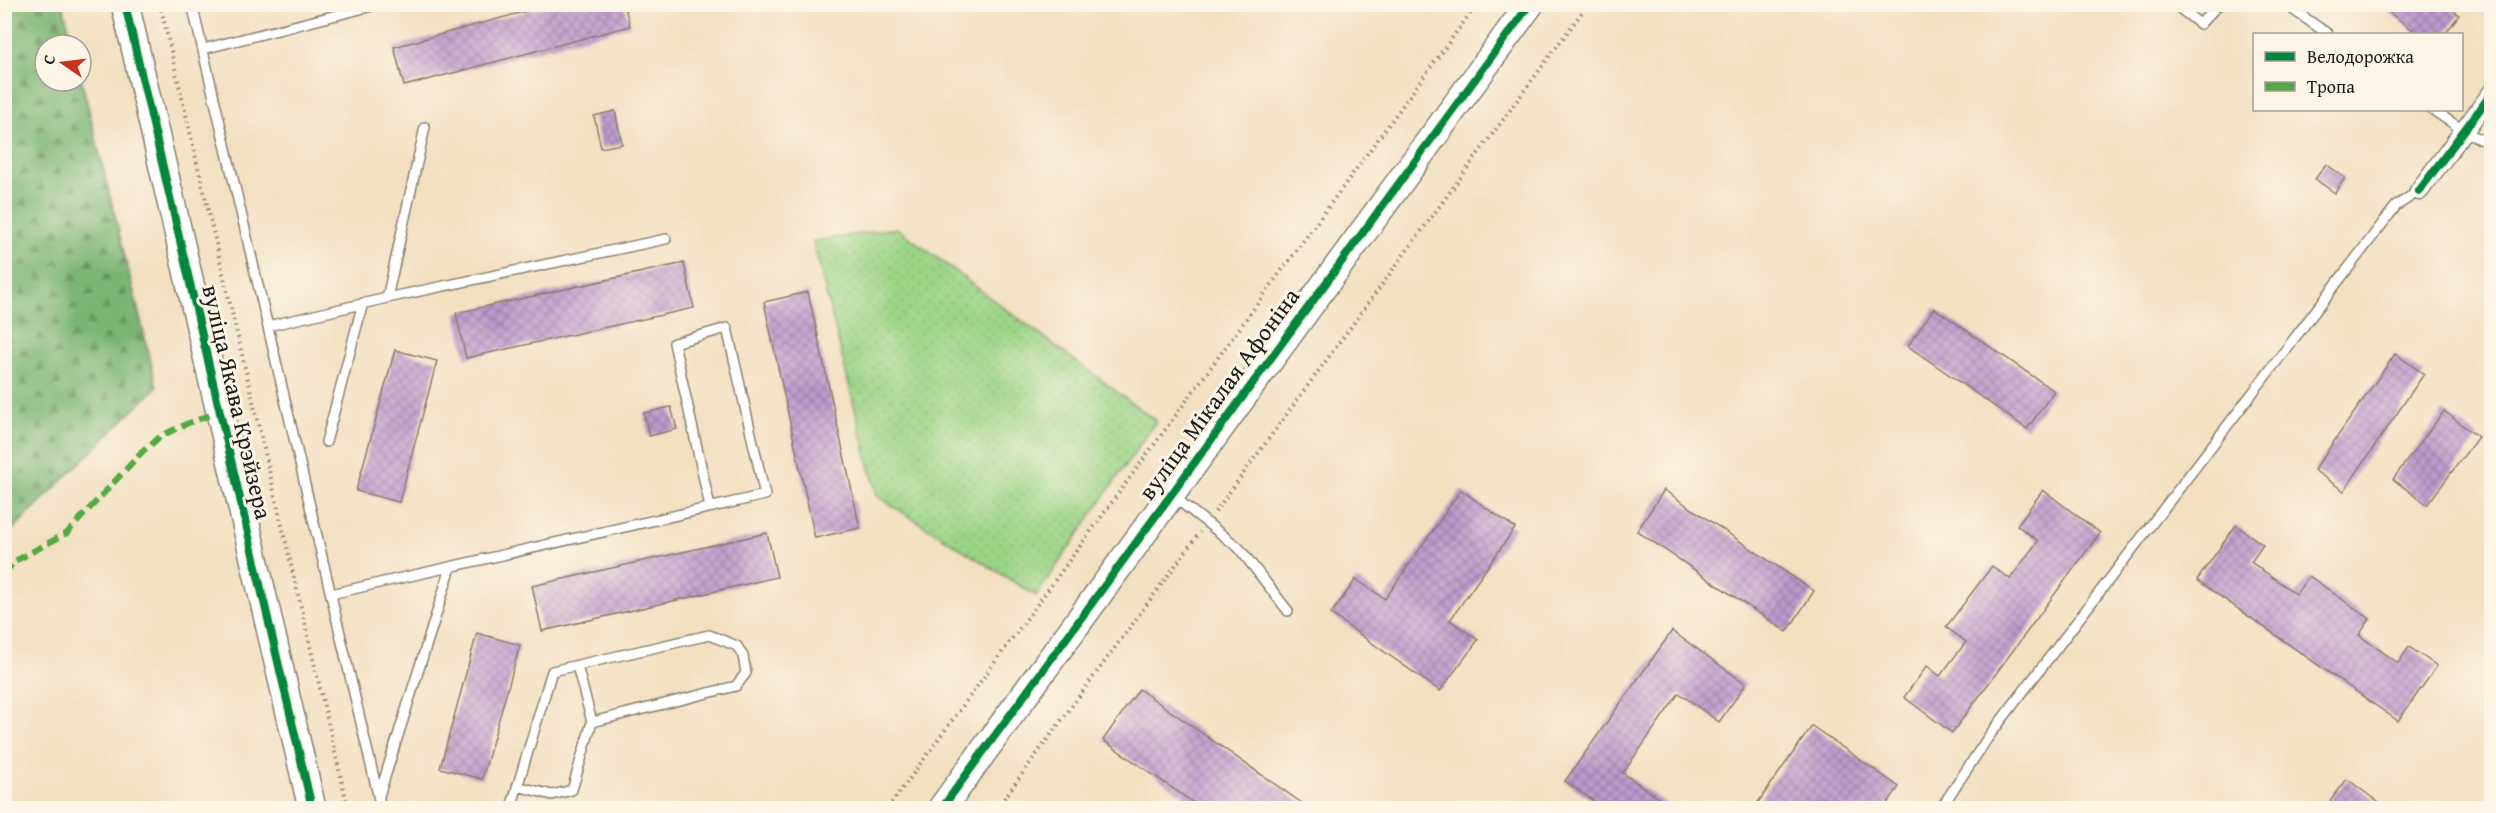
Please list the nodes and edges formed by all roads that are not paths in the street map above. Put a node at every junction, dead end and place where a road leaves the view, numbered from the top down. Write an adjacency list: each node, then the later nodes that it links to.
1 (125, 4): 30 (street, вуліца Якава Крэйзера)
2 (192, 4): 9 (lane)
3 (380, 4): 9 (lane)
4 (1530, 4): 21 (street, вуліца Мікалая Афоніна)
5 (2174, 4): 6 (lane)
6 (2219, 4)
7 (2285, 4): 8 (lane)
8 (2327, 33)
9 (202, 50): 19 (lane)
10 (2492, 93): 13 (street)
11 (2434, 111): 13 (lane)
12 (424, 127): 17 (lane)
13 (2464, 131): 14 (lane); 15 (street)
14 (2492, 145)
15 (2419, 191): 34 (lane)
16 (666, 240): 17 (lane)
17 (387, 297): 18 (lane)
18 (363, 303): 19 (lane); 20 (lane)
19 (268, 326): 24 (lane)
20 (326, 442)
21 (1170, 494): 25 (lane); 33 (street, вуліца Мікалая Афоніна)
22 (710, 507): 22 (lane); 23 (lane)
23 (451, 567): 24 (lane); 29 (lane)
24 (331, 594): 29 (lane)
25 (1288, 610)
26 (577, 666): 27 (lane); 27 (lane); 28 (lane)
27 (592, 722): 28 (lane)
28 (517, 786): 32 (lane)
29 (378, 798): 31 (lane)
30 (312, 808)
31 (381, 808)
32 (511, 808)
33 (942, 808)
34 (1941, 808)

